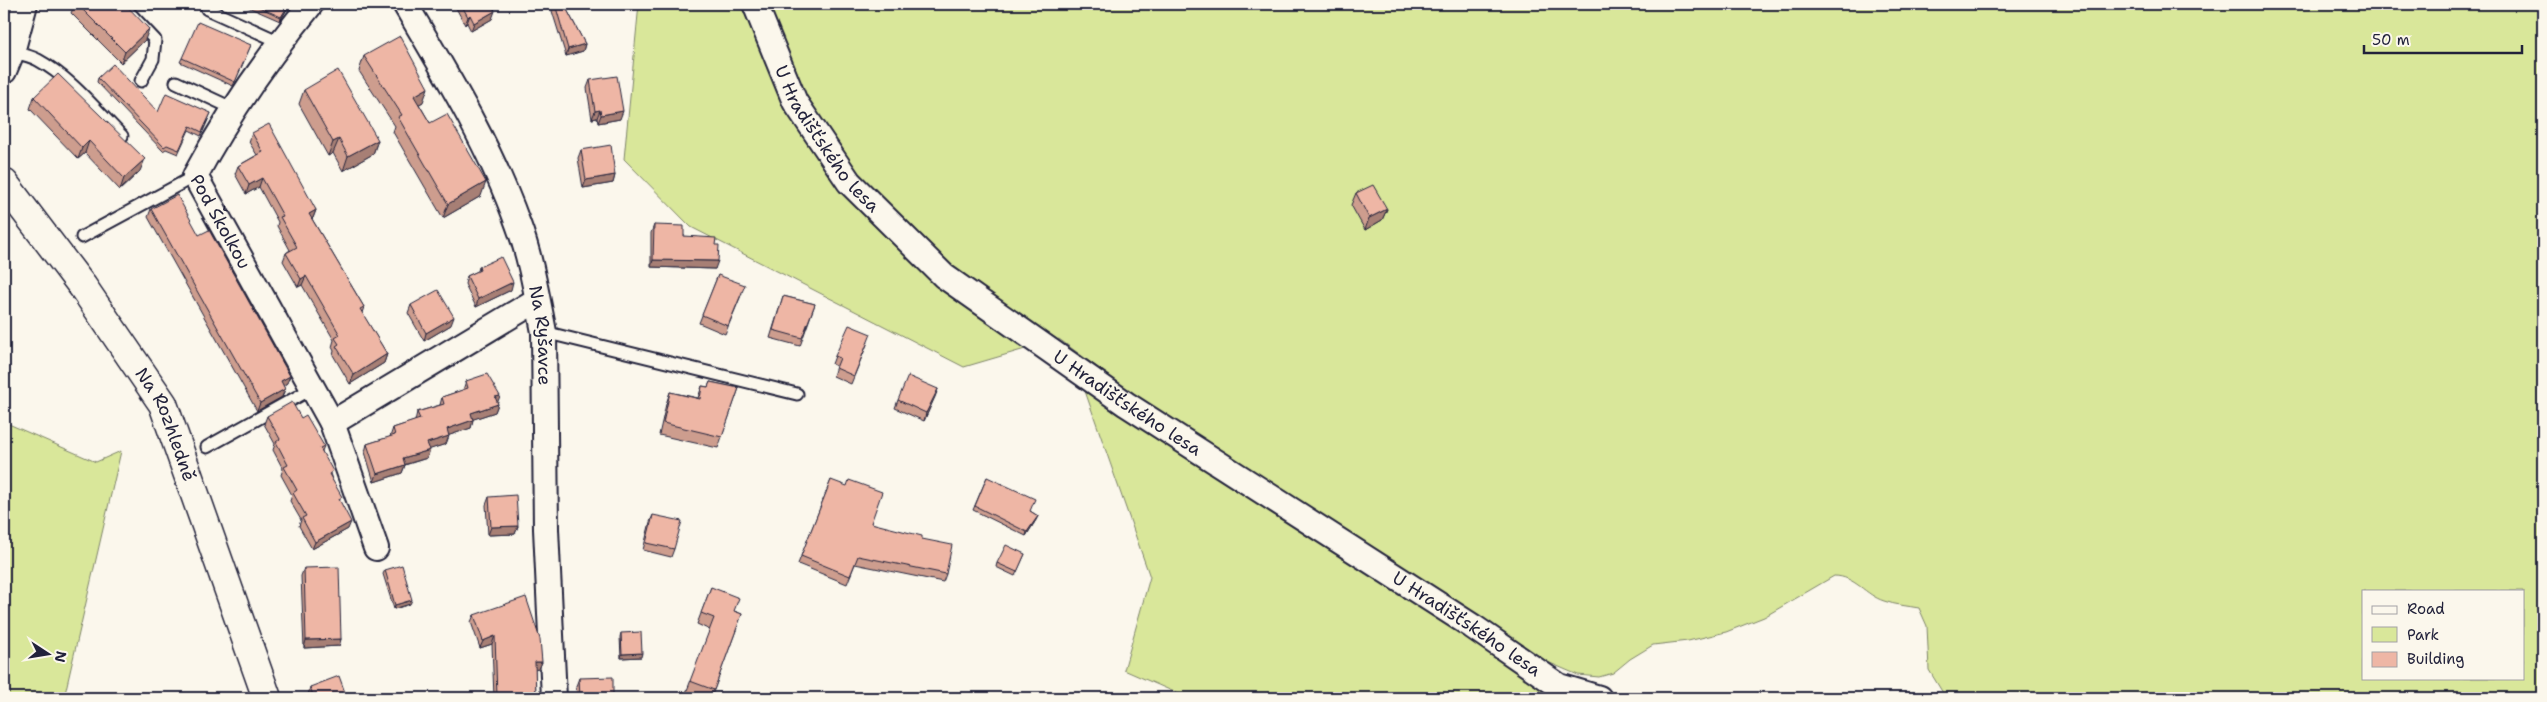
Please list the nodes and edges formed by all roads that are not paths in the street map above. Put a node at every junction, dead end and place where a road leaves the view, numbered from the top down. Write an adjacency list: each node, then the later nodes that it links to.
1 (25, 4): 8 (street)
2 (122, 4): 9 (lane)
3 (311, 4): 7 (street, Pod Školkou)
4 (405, 4): 16 (street, Na Ryšavce)
5 (755, 4): 25 (street, U Hradišťského lesa)
6 (207, 9): 7 (lane)
7 (280, 42): 11 (street, Pod Školkou)
8 (8, 61): 12 (lane)
9 (141, 81)
10 (176, 82): 11 (lane)
11 (234, 109): 13 (street, Pod Školkou)
12 (122, 136)
13 (195, 176): 15 (lane); 18 (street, Pod Školkou)
14 (4, 183): 23 (street, Na Rozhledně)
15 (82, 237)
16 (537, 300): 17 (street, Na Ryšavce); 20 (street)
17 (544, 332): 19 (lane); 24 (street, Na Ryšavce)
18 (313, 388): 20 (street, Pod Školkou); 21 (lane)
19 (797, 394)
20 (332, 423): 22 (street, Pod Školkou)
21 (207, 447)
22 (376, 548)
23 (267, 698)
24 (554, 698)
25 (1599, 698)

